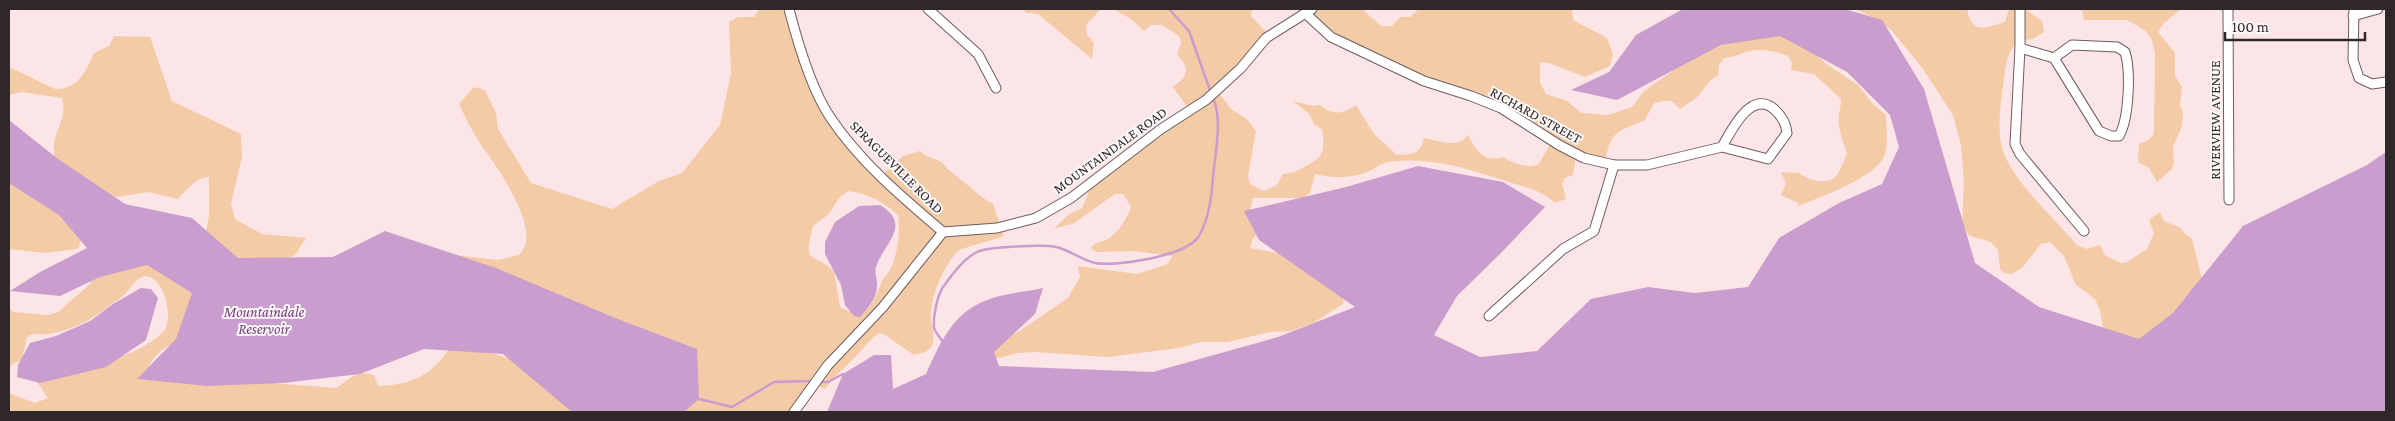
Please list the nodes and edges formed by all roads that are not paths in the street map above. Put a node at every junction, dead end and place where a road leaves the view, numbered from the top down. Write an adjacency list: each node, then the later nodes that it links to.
1 (789, 9): 16 (street, SPRAGUEVILLE ROAD)
2 (928, 9): 11 (street)
3 (2020, 9): 8 (street)
4 (2228, 9): 14 (street, RIVERVIEW AVENUE)
5 (2378, 9): 7 (street)
6 (1309, 11): 13 (street, RICHARD STREET); 16 (street, MOUNTAINDALE ROAD)
7 (2354, 12): 10 (street)
8 (2020, 48): 9 (street); 15 (street)
9 (2054, 58): 9 (street)
10 (2386, 82)
11 (996, 88)
12 (1722, 147): 12 (street, RICHARD STREET); 13 (street, RICHARD STREET)
13 (1614, 165): 17 (street)
14 (2229, 200)
15 (2084, 230)
16 (943, 232): 18 (street)
17 (1489, 316)
18 (794, 412)

